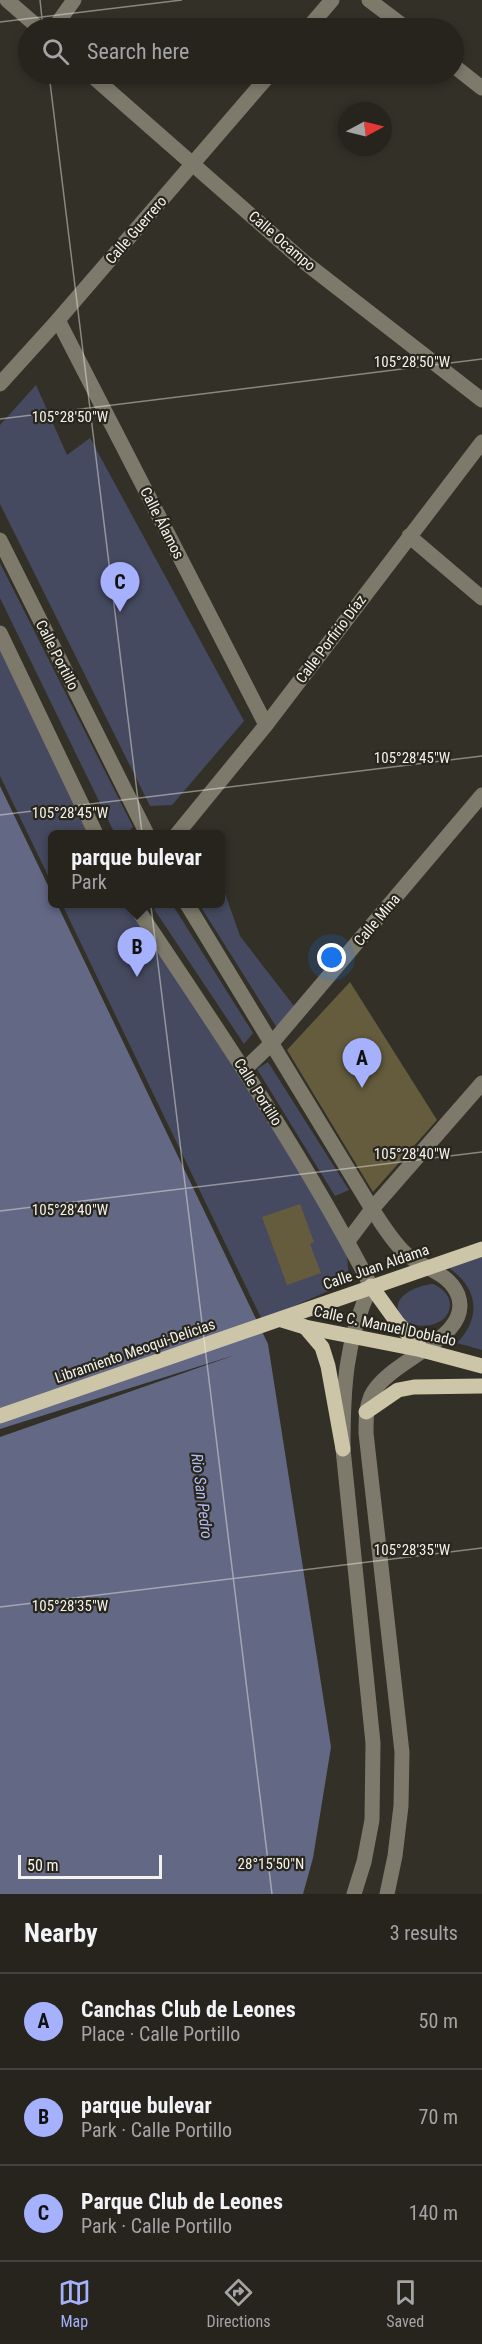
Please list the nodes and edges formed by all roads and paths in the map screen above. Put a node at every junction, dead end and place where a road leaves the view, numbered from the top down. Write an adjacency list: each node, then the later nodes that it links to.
1 (8, 0): 5 (street)
2 (74, 0): 6 (street)
3 (332, 0): 7 (street)
4 (369, 0): 8 (street)
5 (28, 18)
6 (61, 18)
7 (317, 18)
8 (393, 18)
9 (464, 74): 12 (street)
10 (101, 84): 13 (street, Calle Ocampo)
11 (261, 84): 13 (street, Calle Guerrero)
12 (482, 88)
13 (193, 164): 14 (street, Calle Guerrero); 16 (street, Calle Ocampo)
14 (58, 320): 15 (street, Calle Guerrero); 22 (street, Calle Álamos)
15 (0, 384)
16 (482, 400)
17 (482, 442): 18 (street, Calle Porfirio Díaz)
18 (409, 536): 20 (street); 22 (street, Calle Porfirio Díaz)
19 (0, 540): 25 (street, Calle Portillo)
20 (482, 598)
21 (0, 633): 24 (street)
22 (266, 725): 26 (street, Calle Porfirio Díaz)
23 (482, 795): 29 (street, Calle Mina)
24 (94, 830)
25 (145, 830)
26 (180, 830)
27 (137, 908): 30 (street, Calle Portillo)
28 (190, 908): 29 (street)
29 (272, 1043): 30 (street, Calle Mina); 32 (street)
30 (245, 1069): 33 (street, Calle Portillo)
31 (482, 1083): 32 (street)
32 (372, 1209): 33 (street); 35 (street)
33 (348, 1241): 36 (street, Calle Portillo)
34 (482, 1250): 35 (main road, Calle Juan Aldama)
35 (428, 1267): 36 (main road, Calle Juan Aldama); 40 (street)
36 (371, 1286): 37 (main road, Calle Juan Aldama); 39 (street); 40 (main road)
37 (277, 1322): 38 (main road, Calle C. Manuel Doblado); 44 (main road, Libramiento Meoqui-Delicias)
38 (305, 1327): 39 (main road, Calle C. Manuel Doblado); 45 (main road)
39 (351, 1335): 40 (main road, Calle C. Manuel Doblado); 45 (street)
40 (422, 1350): 41 (main road, Calle C. Manuel Doblado); 43 (street)
41 (482, 1365)
42 (482, 1386): 43 (main road)
43 (366, 1412): 47 (street)
44 (0, 1416)
45 (343, 1449): 46 (street)
46 (354, 1894)
47 (387, 1894)

